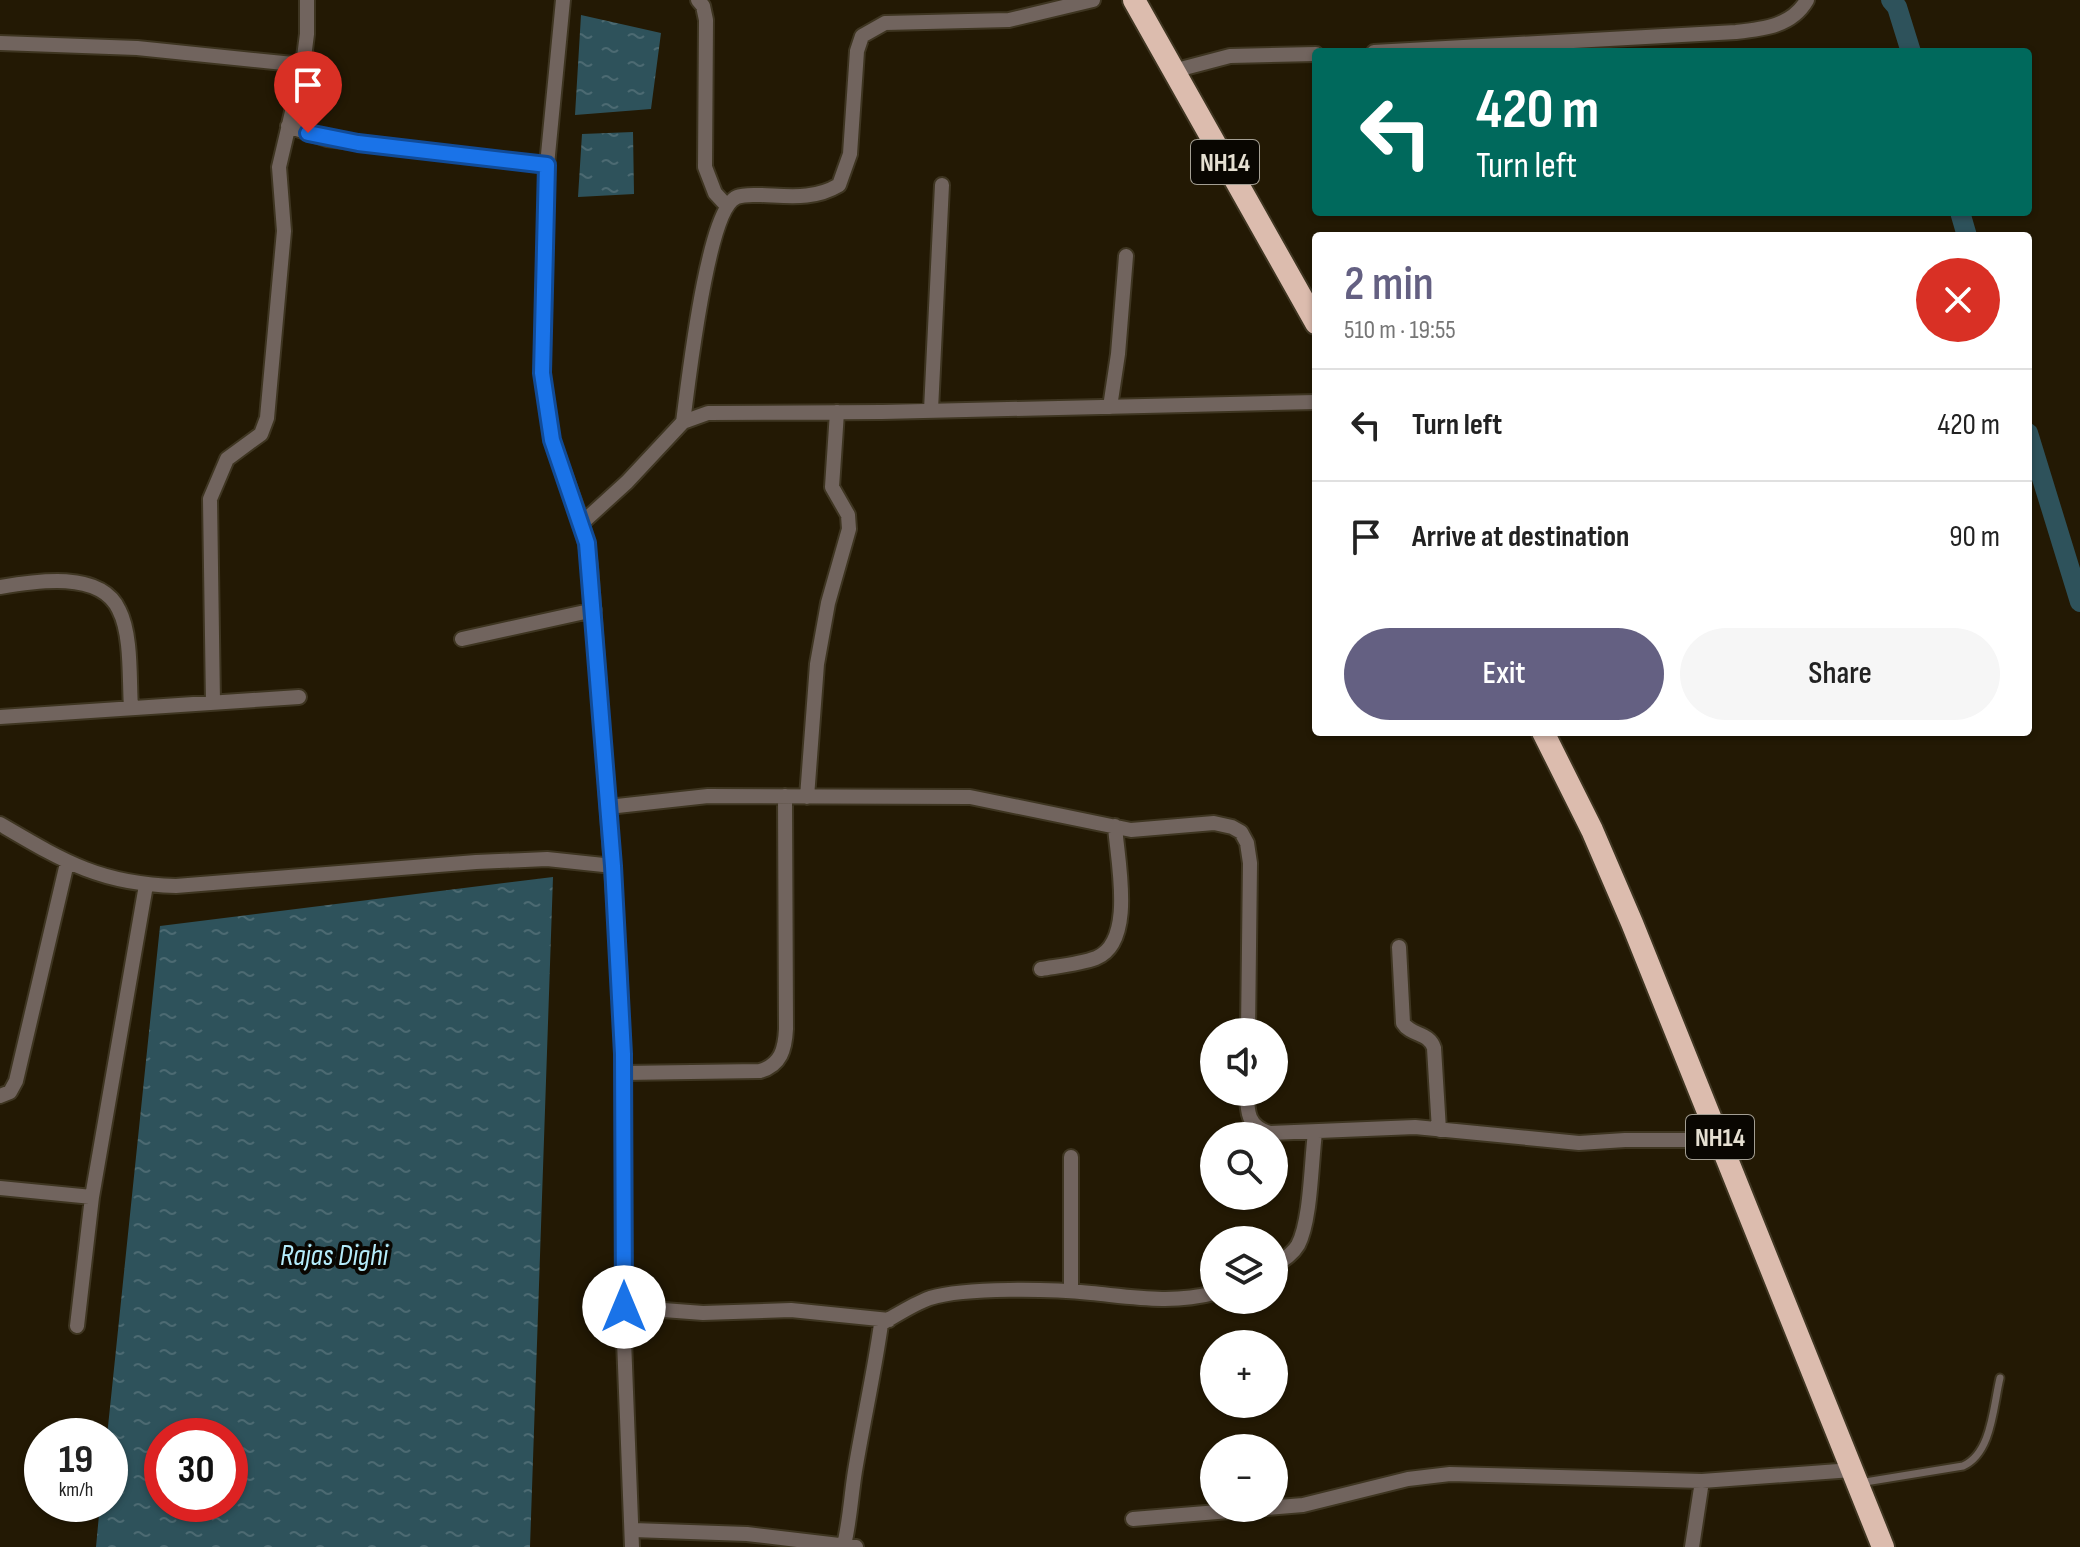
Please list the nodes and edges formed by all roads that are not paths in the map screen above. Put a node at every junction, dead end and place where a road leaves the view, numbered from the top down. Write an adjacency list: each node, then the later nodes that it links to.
1 (307, 0): 10 (street)
2 (563, 0): 13 (street)
3 (698, 0): 15 (street)
4 (1093, 0): 15 (street)
5 (1134, 0): 11 (highway, NH14)
6 (1807, 0): 8 (street)
7 (0, 43): 10 (street)
8 (1446, 48)
9 (1312, 54): 11 (street)
10 (303, 65): 12 (street)
11 (1173, 71): 17 (highway, NH14)
12 (288, 126): 13 (street); 28 (street)
13 (547, 165): 23 (street)
14 (942, 185): 20 (street)
15 (726, 205): 22 (street)
16 (1126, 256): 19 (street)
17 (1312, 316)
18 (1312, 402): 19 (street)
19 (1110, 407): 20 (street)
20 (931, 410): 21 (street)
21 (837, 412): 22 (street); 33 (street)
22 (683, 422): 23 (street)
23 (582, 523): 25 (street)
24 (0, 587): 29 (street)
25 (594, 610): 26 (street); 34 (street)
26 (462, 639)
27 (299, 697): 28 (street)
28 (213, 703): 29 (street)
29 (131, 708): 30 (street)
30 (0, 717)
31 (1545, 736): 48 (highway, NH14)
32 (785, 796): 33 (street); 34 (street); 43 (street)
33 (807, 797): 36 (street)
34 (608, 807): 38 (street)
35 (0, 824): 37 (street)
36 (1115, 826): 41 (street); 42 (street)
37 (67, 863): 39 (street); 44 (street)
38 (613, 866): 39 (street); 43 (street)
39 (146, 885): 51 (street)
40 (1399, 947): 46 (street)
41 (1041, 969)
42 (1248, 1018)
43 (623, 1073): 55 (street)
44 (0, 1096)
45 (1248, 1106): 47 (street)
46 (1439, 1130): 47 (street); 48 (street)
47 (1315, 1133): 52 (street)
48 (1721, 1140): 59 (highway, NH14)
49 (1071, 1157): 53 (street)
50 (0, 1188): 51 (street)
51 (92, 1197): 57 (street)
52 (1288, 1256)
53 (1071, 1291): 54 (street); 56 (street)
54 (1200, 1296)
55 (624, 1307): 56 (street); 62 (street)
56 (889, 1320): 63 (street)
57 (77, 1326)
58 (2000, 1378): 59 (lane)
59 (1854, 1477): 60 (street); 66 (highway, NH14)
60 (1702, 1481): 61 (street); 65 (street)
61 (1133, 1519)
62 (633, 1530): 63 (street); 64 (street)
63 (850, 1546)
64 (632, 1547)
65 (1692, 1547)
66 (1883, 1547)

